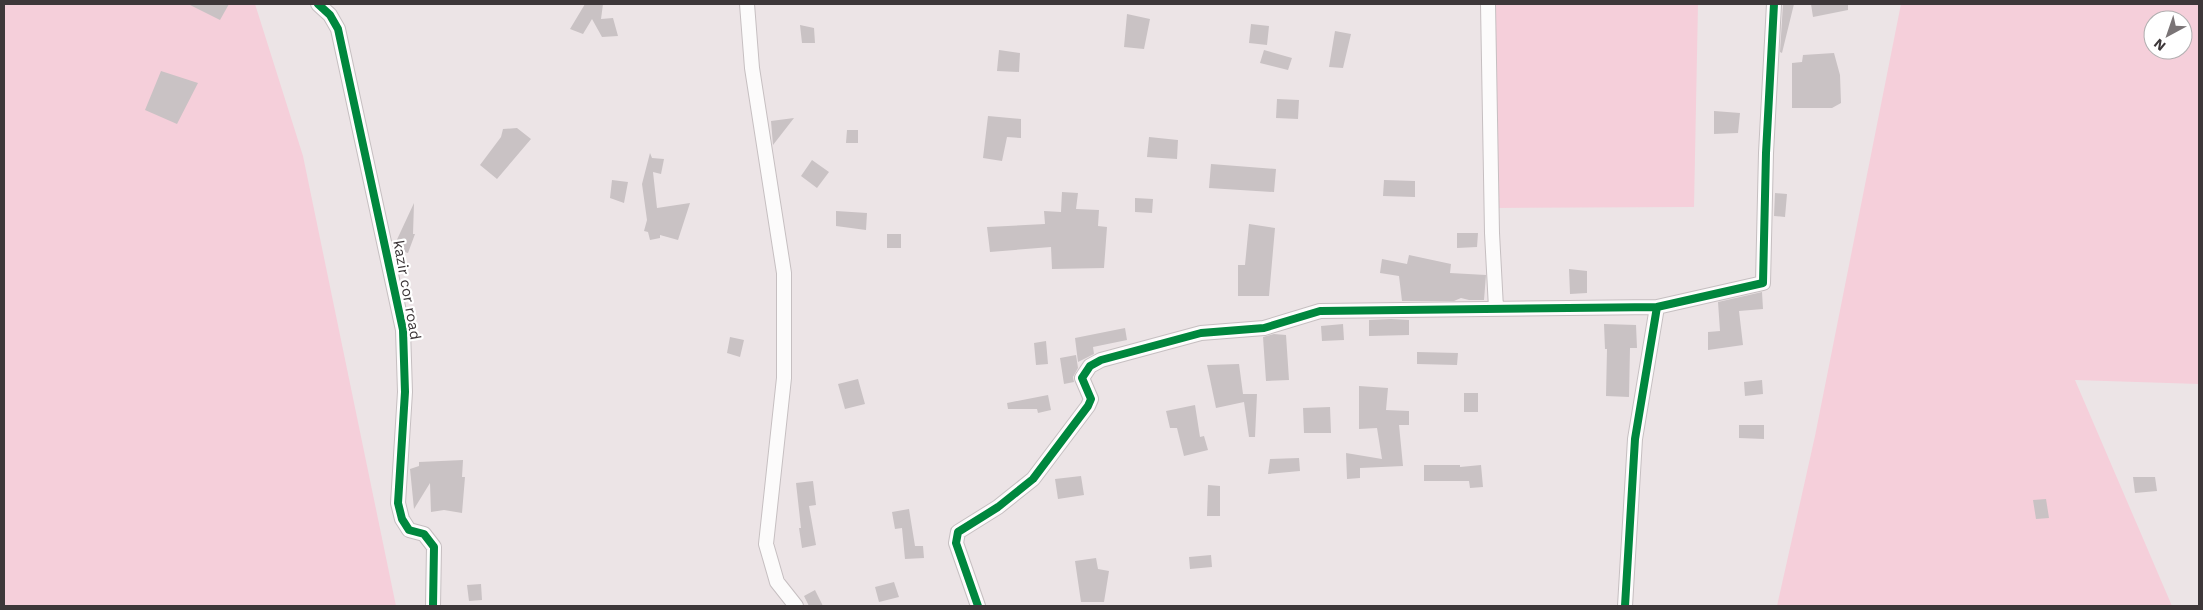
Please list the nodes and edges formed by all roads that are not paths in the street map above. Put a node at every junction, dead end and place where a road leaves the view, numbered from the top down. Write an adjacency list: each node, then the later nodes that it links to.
1 (318, 4): 7 (street, kazir cor road)
2 (747, 4): 8 (street)
3 (1488, 4): 5 (street)
4 (1774, 4): 6 (street)
5 (1496, 308): 6 (street); 9 (street)
6 (1657, 308): 10 (street)
7 (433, 606)
8 (796, 606)
9 (978, 606)
10 (1625, 606)

